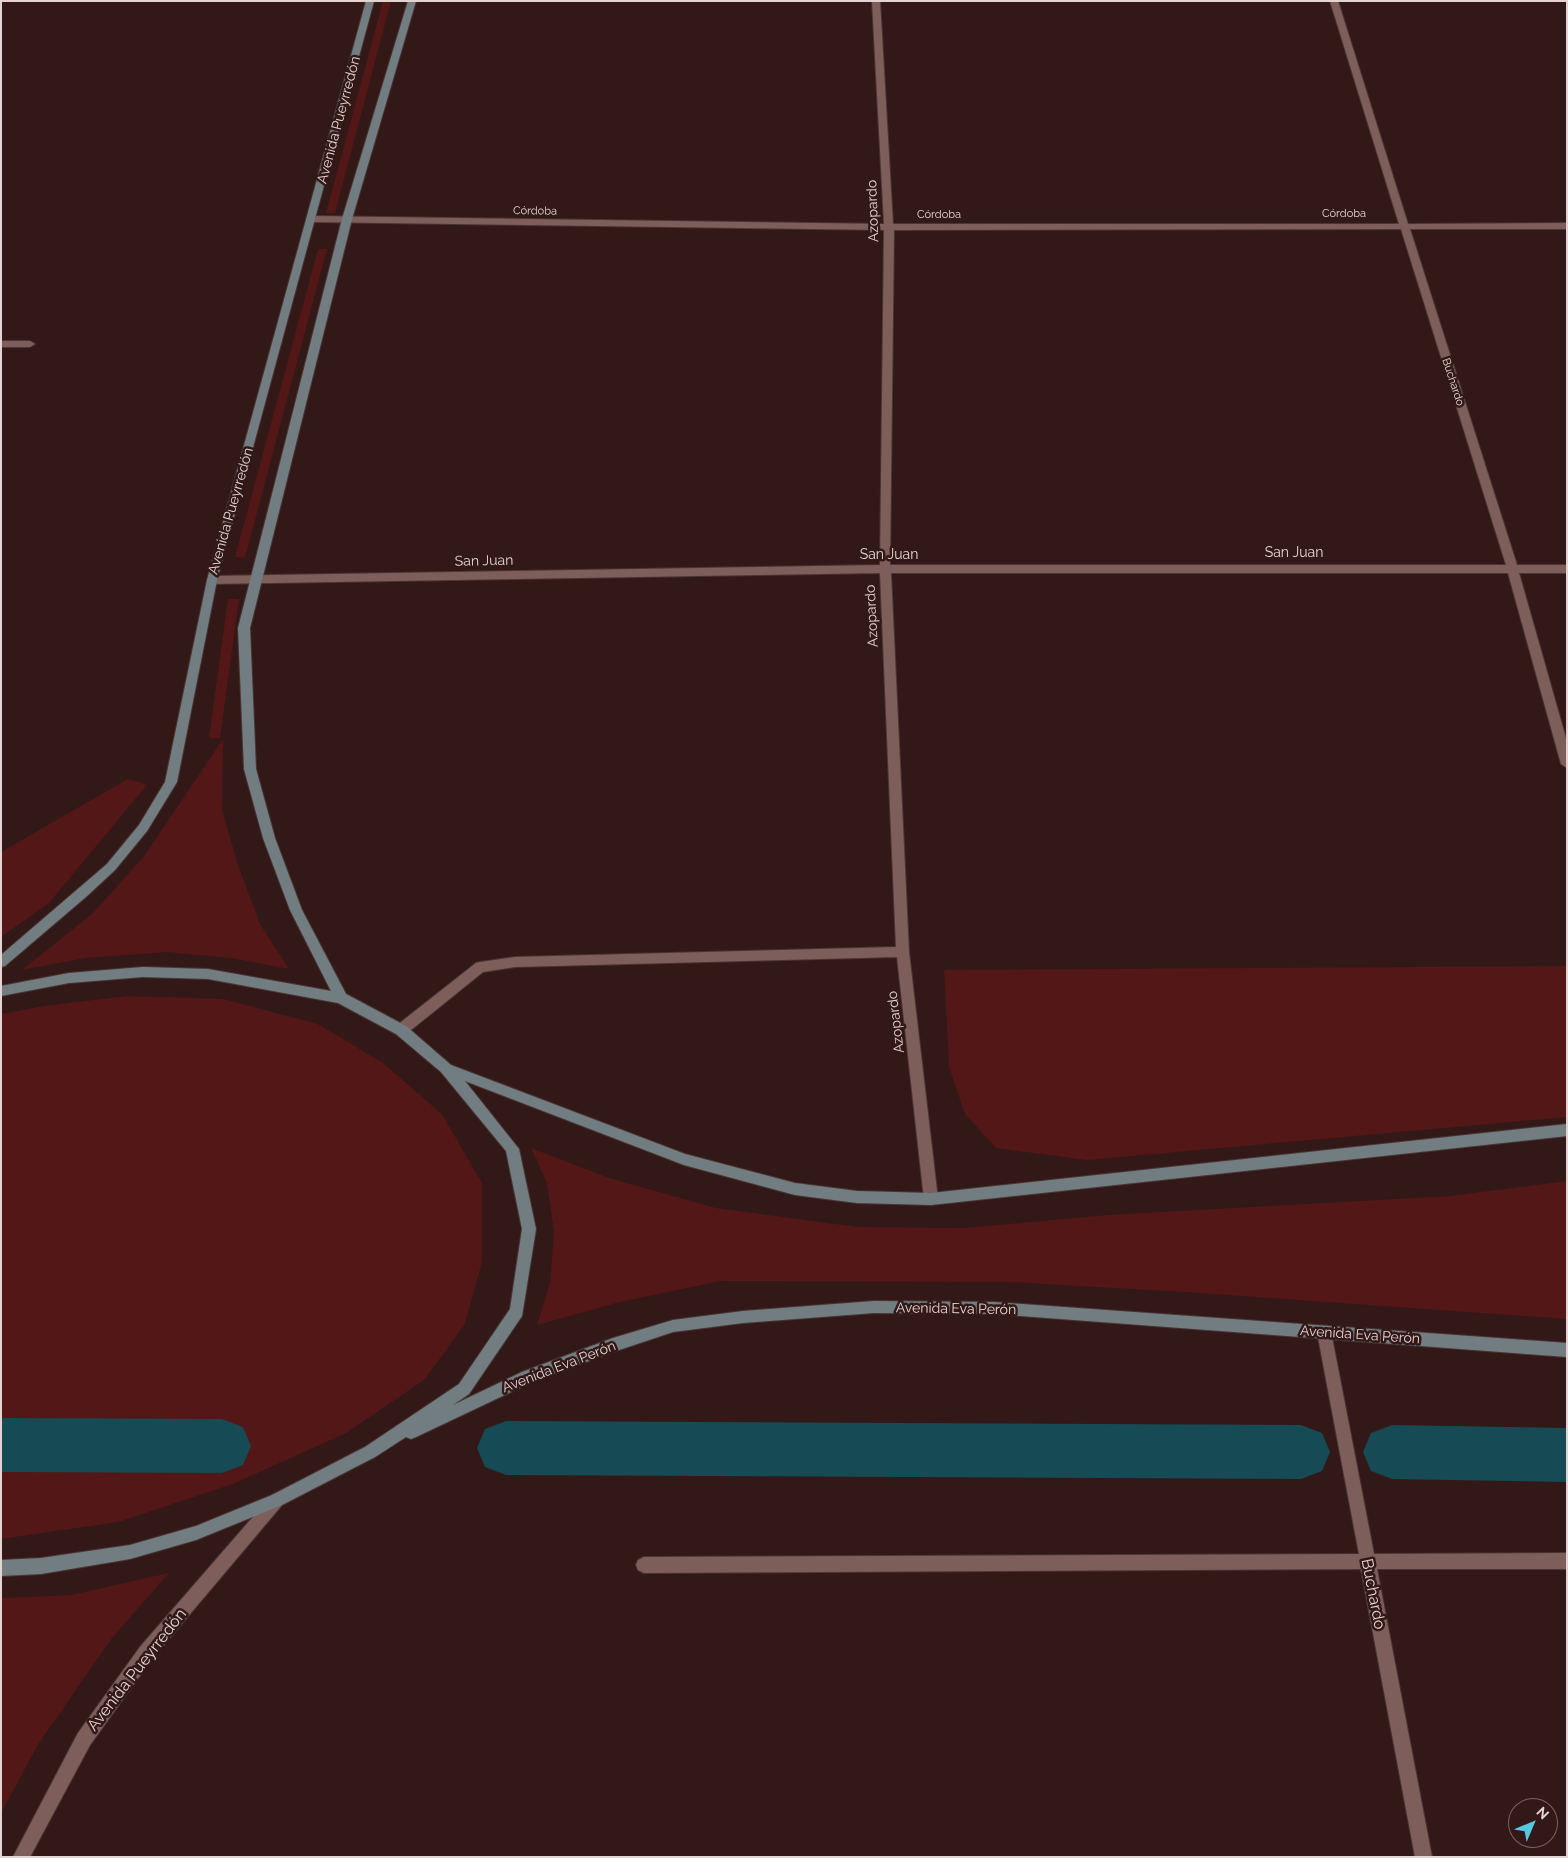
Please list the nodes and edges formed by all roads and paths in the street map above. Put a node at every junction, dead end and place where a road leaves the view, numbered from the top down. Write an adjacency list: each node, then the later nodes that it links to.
1 (370, 1): 6 (main road, Avenida Pueyrredón)
2 (412, 1): 5 (main road)
3 (876, 1): 9 (street, Azopardo)
4 (1334, 1): 7 (street, Buchardo)
5 (346, 219): 6 (street, Córdoba); 9 (street, Córdoba); 16 (main road)
6 (312, 220): 15 (main road, Avenida Pueyrredón)
7 (1403, 226): 8 (street, Córdoba); 9 (street, Córdoba); 12 (street, Buchardo)
8 (1567, 226)
9 (889, 227): 14 (street, Azopardo)
10 (1, 344): 11 (street)
11 (30, 344)
12 (1512, 568): 13 (street, San Juan); 14 (street, San Juan); 17 (street, Buchardo)
13 (1567, 568)
14 (885, 570): 16 (street, San Juan); 18 (street, Azopardo)
15 (212, 580): 16 (street, San Juan); 19 (main road, Avenida Pueyrredón)
16 (256, 580): 21 (main road)
17 (1567, 764)
18 (903, 952): 22 (street); 25 (street, Azopardo)
19 (1, 962)
20 (1, 991): 21 (main road)
21 (341, 998): 22 (main road)
22 (401, 1030): 23 (main road)
23 (446, 1068): 25 (main road); 28 (main road)
24 (1567, 1130): 25 (main road)
25 (932, 1199)
26 (1324, 1332): 27 (main road, Avenida Eva Perón); 28 (main road, Avenida Eva Perón); 31 (street, Buchardo)
27 (1567, 1350)
28 (370, 1452): 29 (main road)
29 (277, 1500): 33 (main road); 34 (street, Avenida Pueyrredón)
30 (1567, 1561): 31 (street)
31 (1367, 1562): 32 (street); 35 (street, Buchardo)
32 (644, 1565)
33 (1, 1568)
34 (21, 1857)
35 (1424, 1857)

